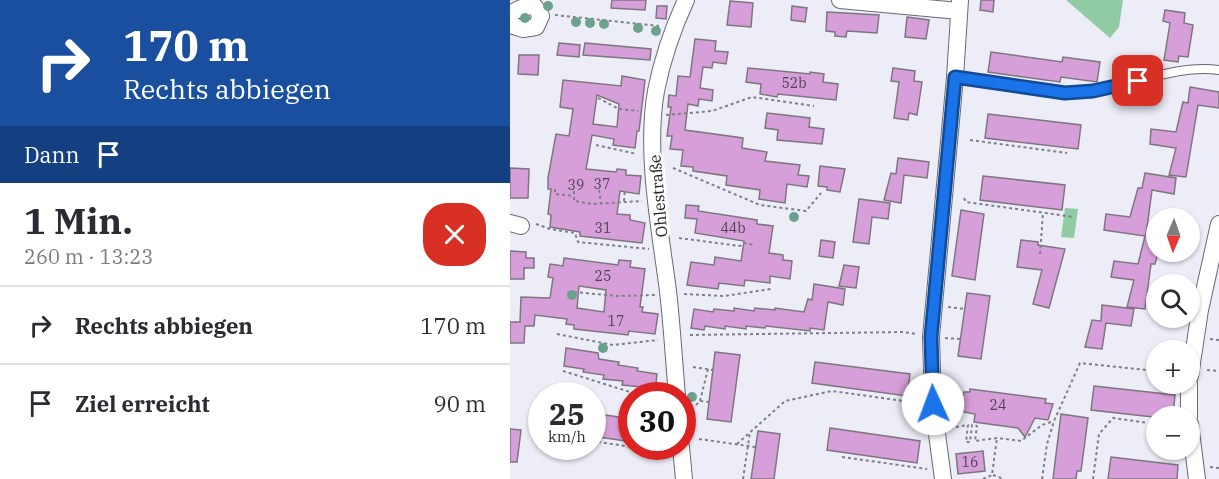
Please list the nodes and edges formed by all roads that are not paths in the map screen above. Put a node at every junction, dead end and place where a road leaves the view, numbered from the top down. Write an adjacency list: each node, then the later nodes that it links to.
1 (686, 0): 10 (street, Ohlestraße)
2 (840, 0): 3 (street)
3 (960, 5): 7 (street)
4 (510, 14): 5 (street)
5 (510, 25)
6 (1219, 70): 7 (lane)
7 (955, 77): 13 (street)
8 (1219, 224): 9 (street)
9 (1197, 340)
10 (676, 382)
11 (680, 460): 14 (street)
12 (1195, 460): 15 (street)
13 (942, 475)
14 (684, 479)
15 (1197, 479)

